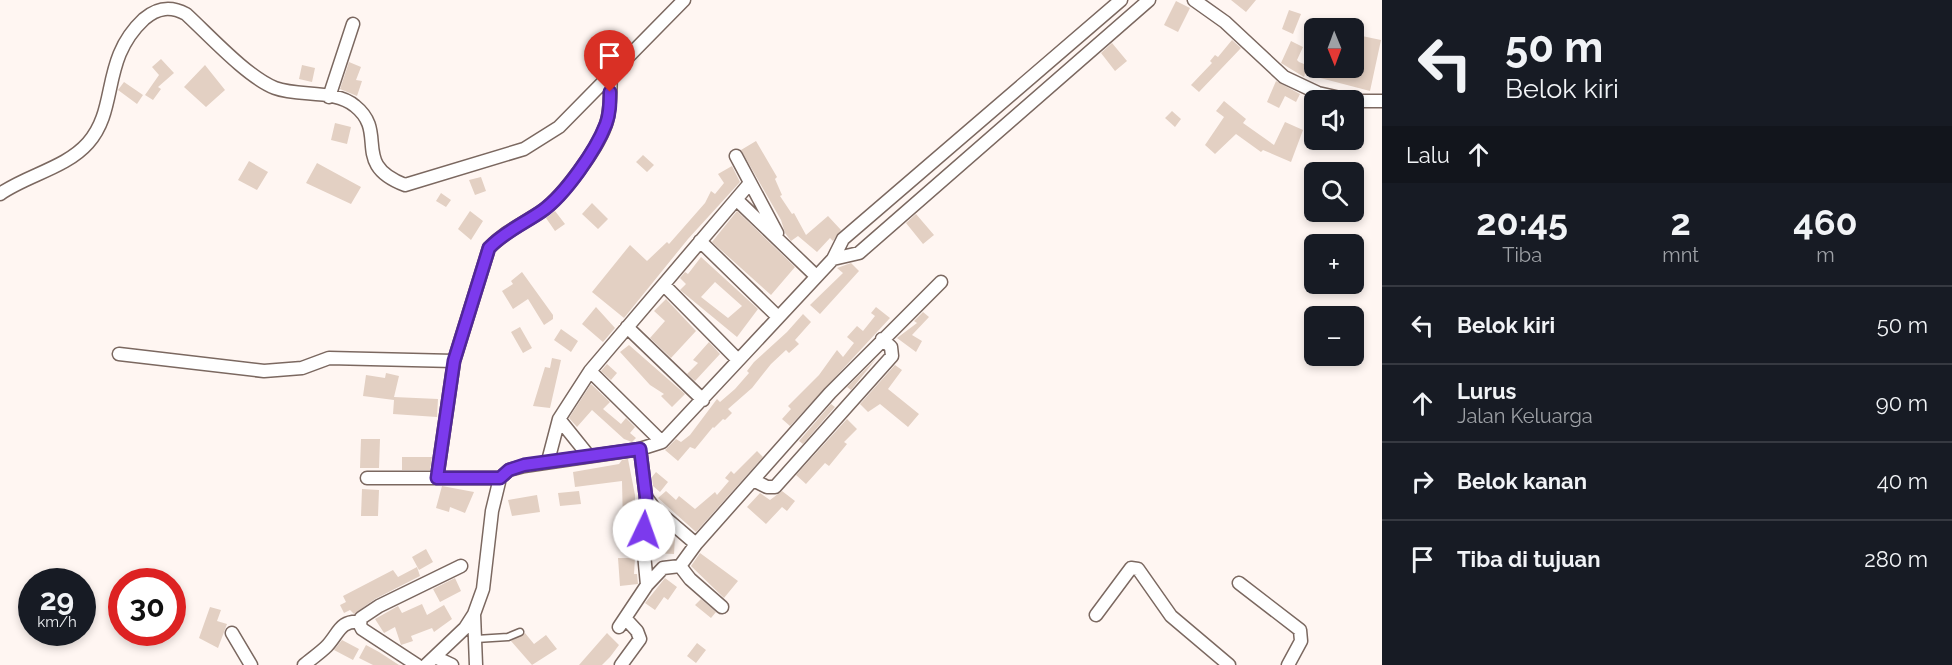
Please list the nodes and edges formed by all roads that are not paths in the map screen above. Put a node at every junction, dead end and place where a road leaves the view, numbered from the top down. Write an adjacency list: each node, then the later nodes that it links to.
1 (684, 0): 6 (street)
2 (1121, 0): 17 (street)
3 (1149, 0): 17 (street)
4 (1194, 0): 7 (street)
5 (352, 24): 8 (street)
6 (610, 74): 8 (street); 26 (street)
7 (1312, 90)
8 (329, 97): 13 (street)
9 (1364, 101): 10 (street)
10 (1382, 101)
11 (736, 156): 12 (street)
12 (750, 183): 14 (street); 15 (street)
13 (0, 194)
14 (737, 200): 15 (street); 16 (street)
15 (780, 240): 18 (street)
16 (700, 242): 20 (street); 21 (street)
17 (833, 259): 18 (street)
18 (815, 275): 21 (street)
19 (941, 282): 23 (street)
20 (664, 285): 22 (street); 25 (street)
21 (777, 316): 25 (street)
22 (627, 327): 27 (street); 29 (street)
23 (882, 339): 28 (street); 30 (street)
24 (119, 354): 26 (street)
25 (738, 360): 29 (street)
26 (454, 361): 39 (street)
27 (590, 371): 31 (street); 34 (street)
28 (830, 393): 30 (street); 32 (street)
29 (703, 400): 34 (street)
30 (846, 406): 33 (street)
31 (559, 418): 36 (street); 37 (street)
32 (801, 426): 33 (street); 41 (street)
33 (818, 439): 41 (street)
34 (662, 442): 35 (street)
35 (640, 449): 36 (street); 42 (street)
36 (588, 455): 37 (street)
37 (548, 461): 40 (street)
38 (367, 478): 39 (street)
39 (437, 478): 40 (street)
40 (500, 478): 49 (street)
41 (755, 481): 43 (street)
42 (646, 497): 43 (street); 47 (street)
43 (696, 544): 45 (street)
44 (461, 566): 51 (street)
45 (680, 566): 47 (street); 48 (street)
46 (1239, 583): 63 (street)
47 (647, 585): 61 (street)
48 (722, 608)
49 (474, 614): 54 (street); 55 (street)
50 (1096, 615): 62 (street)
51 (360, 622): 57 (street); 58 (street)
52 (520, 632): 54 (lane)
53 (232, 633): 56 (street)
54 (476, 639): 60 (street)
55 (431, 661): 59 (street)
56 (251, 665)
57 (303, 665)
58 (417, 665)
59 (452, 665)
60 (476, 665)
61 (621, 665)
62 (1229, 665)
63 (1288, 665)

